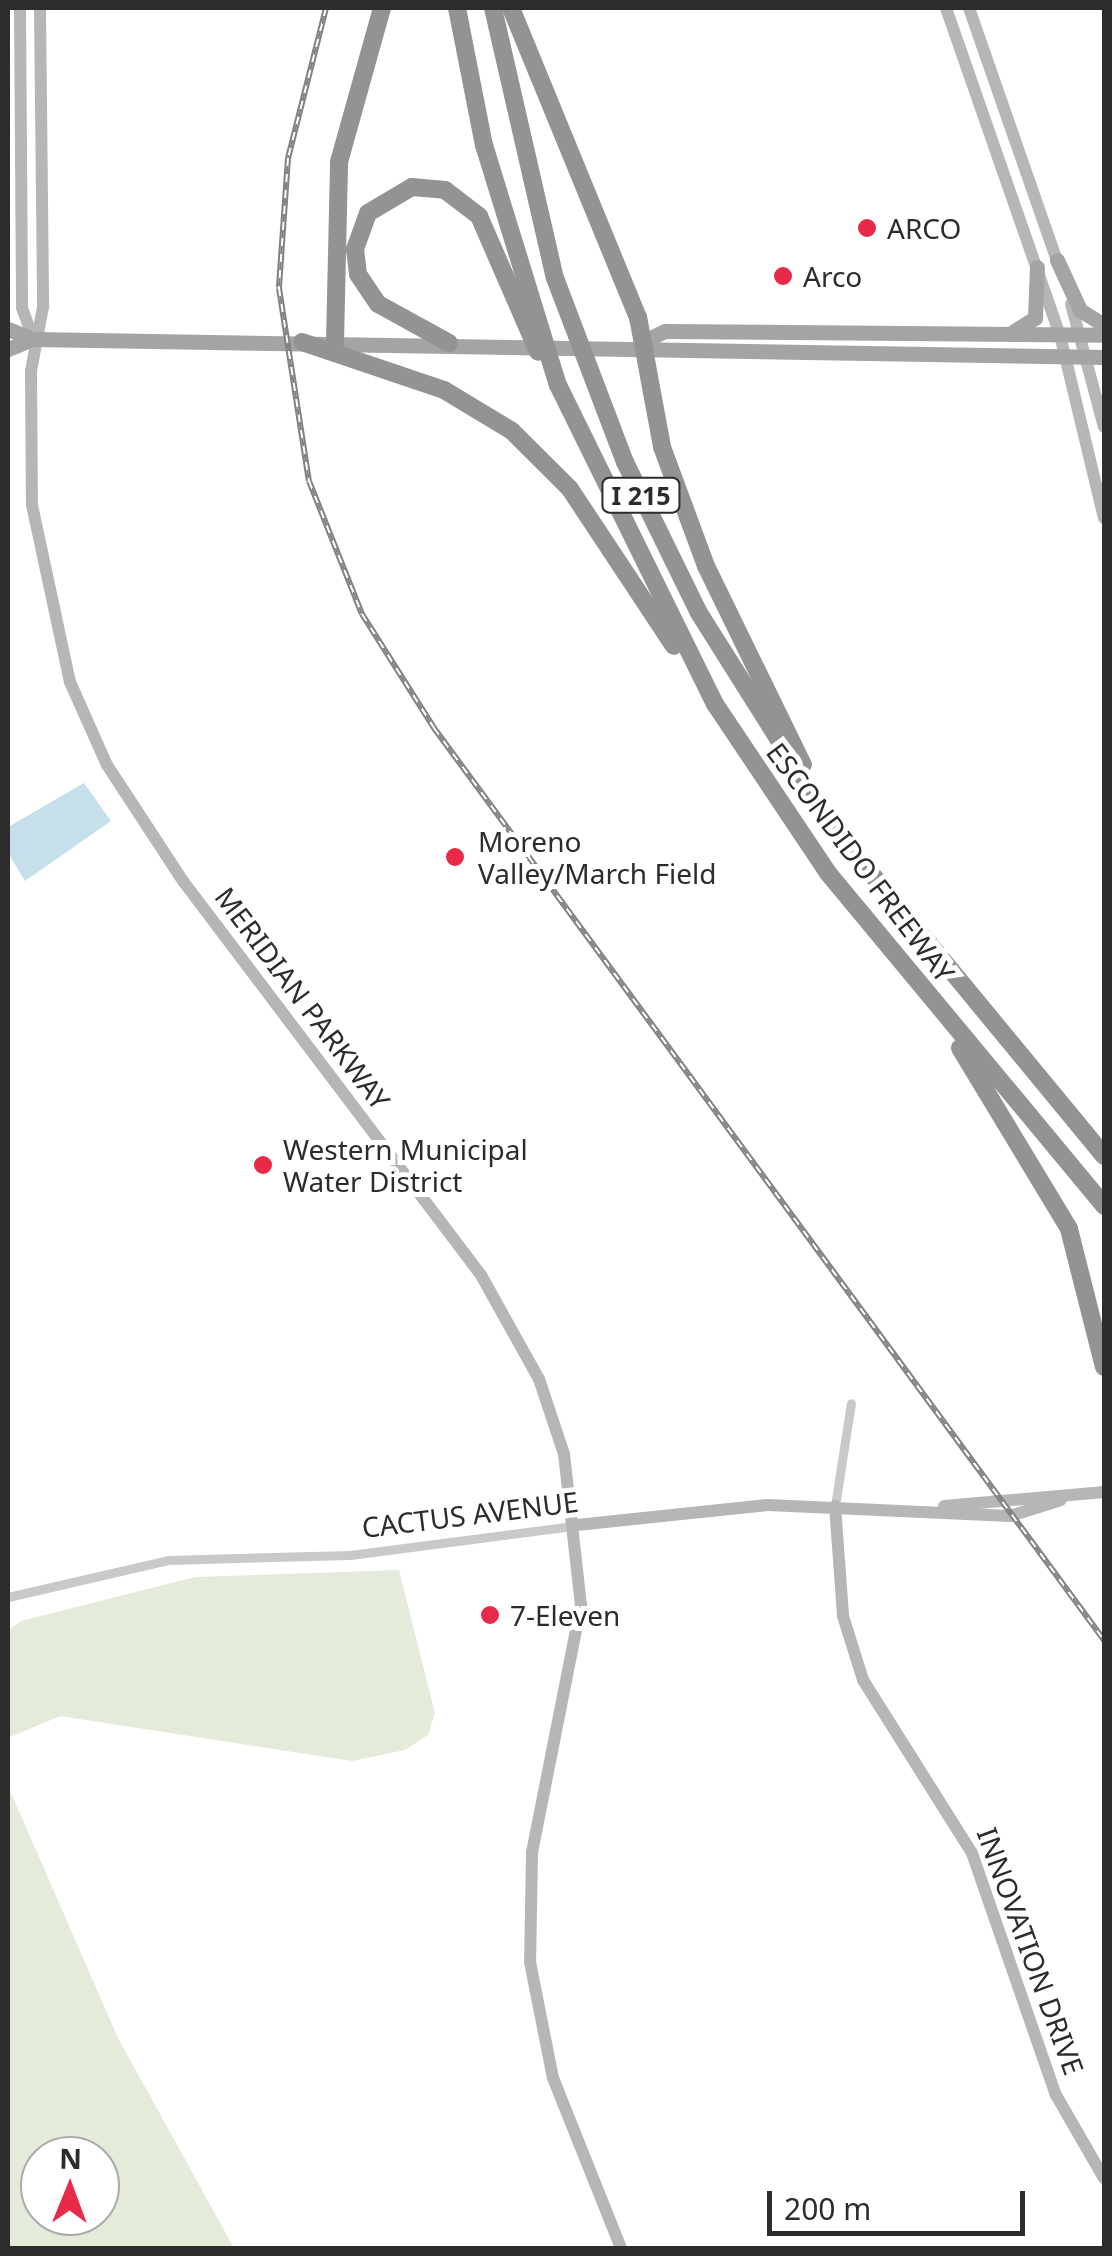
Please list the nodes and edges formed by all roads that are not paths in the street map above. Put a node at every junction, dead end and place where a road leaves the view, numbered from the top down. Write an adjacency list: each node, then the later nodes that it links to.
1 (20, 8): 17 (main road)
2 (40, 8): 17 (main road)
3 (382, 8): 19 (highway)
4 (458, 8): 26 (highway, ESCONDIDO FREEWAY / I 215)
5 (492, 8): 30 (highway, ESCONDIDO FREEWAY / I 215)
6 (512, 8): 21 (highway)
7 (946, 8): 10 (main road)
8 (970, 8): 9 (main road)
9 (1056, 260): 11 (main road); 15 (main road)
10 (1037, 267): 13 (main road); 14 (main road)
11 (1104, 324)
12 (8, 329): 17 (main road)
13 (1007, 334): 14 (main road); 21 (main road)
14 (1060, 334): 15 (main road); 23 (main road)
15 (1081, 335): 16 (main road); 24 (main road)
16 (1104, 335)
17 (33, 338): 18 (main road); 22 (main road); 42 (main road, MERIDIAN PARKWAY)
18 (302, 342): 19 (main road); 29 (highway)
19 (342, 342): 20 (main road)
20 (449, 343): 21 (main road); 26 (highway)
21 (640, 344): 23 (main road); 30 (highway)
22 (8, 349)
23 (1065, 356): 24 (main road); 28 (main road)
24 (1087, 356): 25 (main road); 27 (main road)
25 (1104, 357)
26 (558, 385): 29 (highway, ESCONDIDO FREEWAY / I 215)
27 (1104, 427)
28 (1104, 518)
29 (715, 704): 31 (highway, ESCONDIDO FREEWAY / I 215)
30 (912, 927): 32 (highway, ESCONDIDO FREEWAY / I 215)
31 (955, 1033): 35 (highway, ESCONDIDO FREEWAY / I 215); 36 (highway)
32 (1046, 1085): 33 (highway); 34 (highway, ESCONDIDO FREEWAY / I 215)
33 (1104, 1143)
34 (1104, 1156)
35 (1104, 1206)
36 (1104, 1367)
37 (852, 1404): 40 (street, INNOVATION DRIVE)
38 (1104, 1492): 39 (main road, CACTUS AVENUE)
39 (1061, 1500): 41 (main road, CACTUS AVENUE); 41 (main road, CACTUS AVENUE)
40 (835, 1506): 41 (main road, CACTUS AVENUE); 42 (main road, CACTUS AVENUE); 44 (main road, INNOVATION DRIVE)
41 (942, 1506)
42 (577, 1526): 43 (street, CACTUS AVENUE); 45 (main road, MERIDIAN PARKWAY)
43 (8, 1598)
44 (1104, 2178)
45 (621, 2248)

